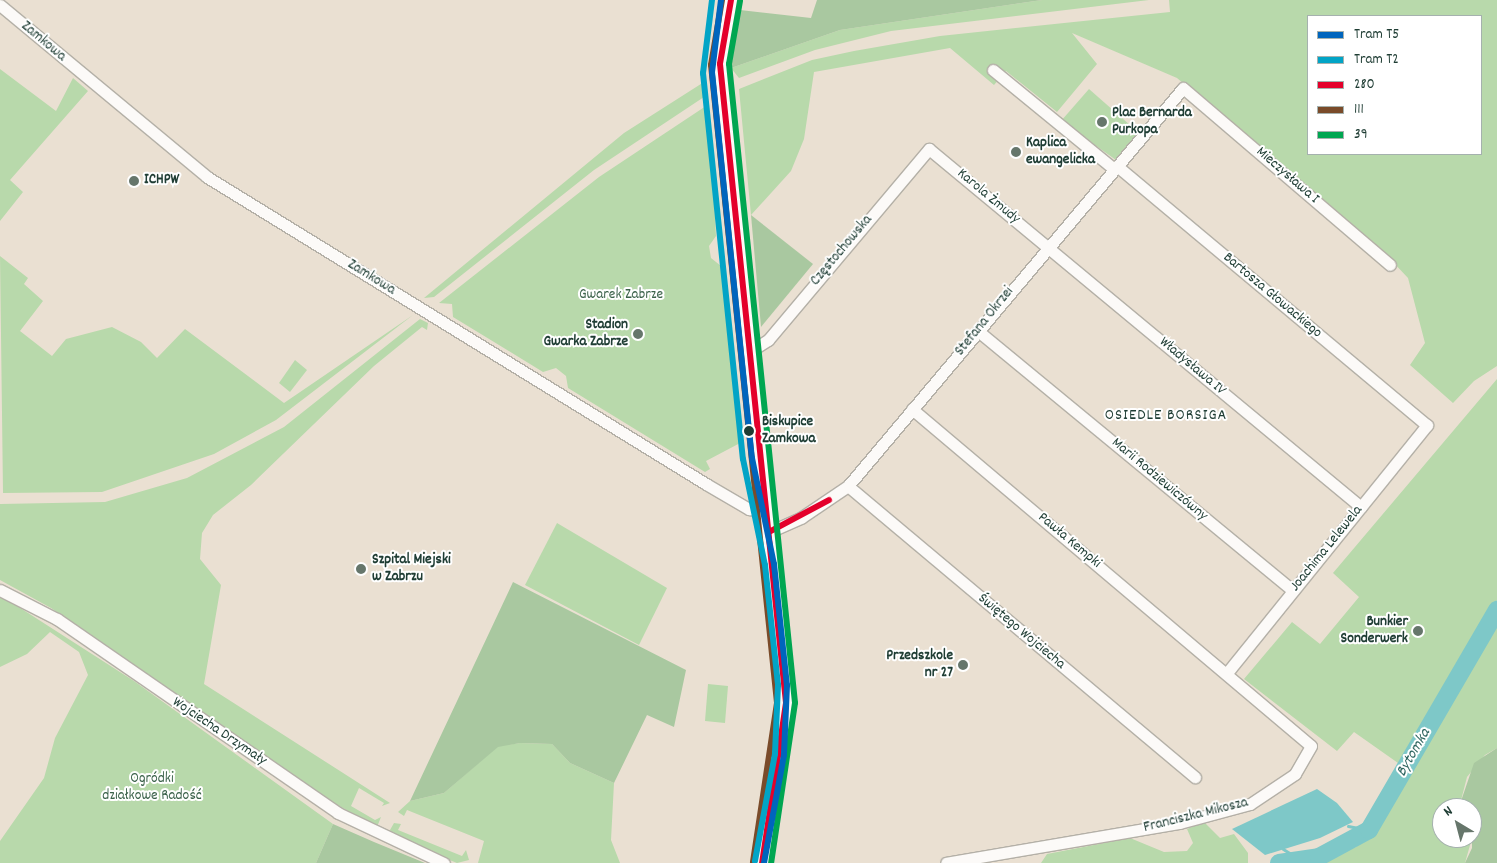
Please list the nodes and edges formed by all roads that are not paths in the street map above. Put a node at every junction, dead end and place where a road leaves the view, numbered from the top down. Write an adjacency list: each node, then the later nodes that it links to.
1 (731, 0): 10 (street)
2 (0, 5): 15 (street, Zamkowa)
3 (993, 70): 6 (street)
4 (1183, 88): 6 (street, Stefana Okrzei); 8 (street, Mieczysława I)
5 (929, 149): 7 (street, Karola Żmudy); 10 (street, Częstochowska)
6 (1115, 168): 7 (street, Stefana Okrzei); 12 (street, Bartosza Głowackiego)
7 (1047, 246): 9 (street, Stefana Okrzei); 14 (street, Władysława IV)
8 (1390, 265)
9 (978, 331): 11 (street, Stefana Okrzei); 18 (street, Marii Rodziewiczówny)
10 (752, 350): 15 (street)
11 (912, 409): 13 (street, Stefana Okrzei); 19 (street, Pawła Kempki)
12 (1427, 425): 14 (street, Joachima Lelewela)
13 (848, 486): 16 (street, Stefana Okrzei); 20 (street, Świętego Wojciecha)
14 (1361, 507): 18 (street, Joachima Lelewela)
15 (767, 511): 16 (street)
16 (769, 532): 22 (street)
17 (0, 590): 21 (street, Wojciecha Drzymały)
18 (1293, 591): 19 (street, Joachima Lelewela)
19 (1227, 674): 23 (street, Franciszka Mikosza)
20 (1195, 777)
21 (444, 863)
22 (762, 863)
23 (946, 863)

